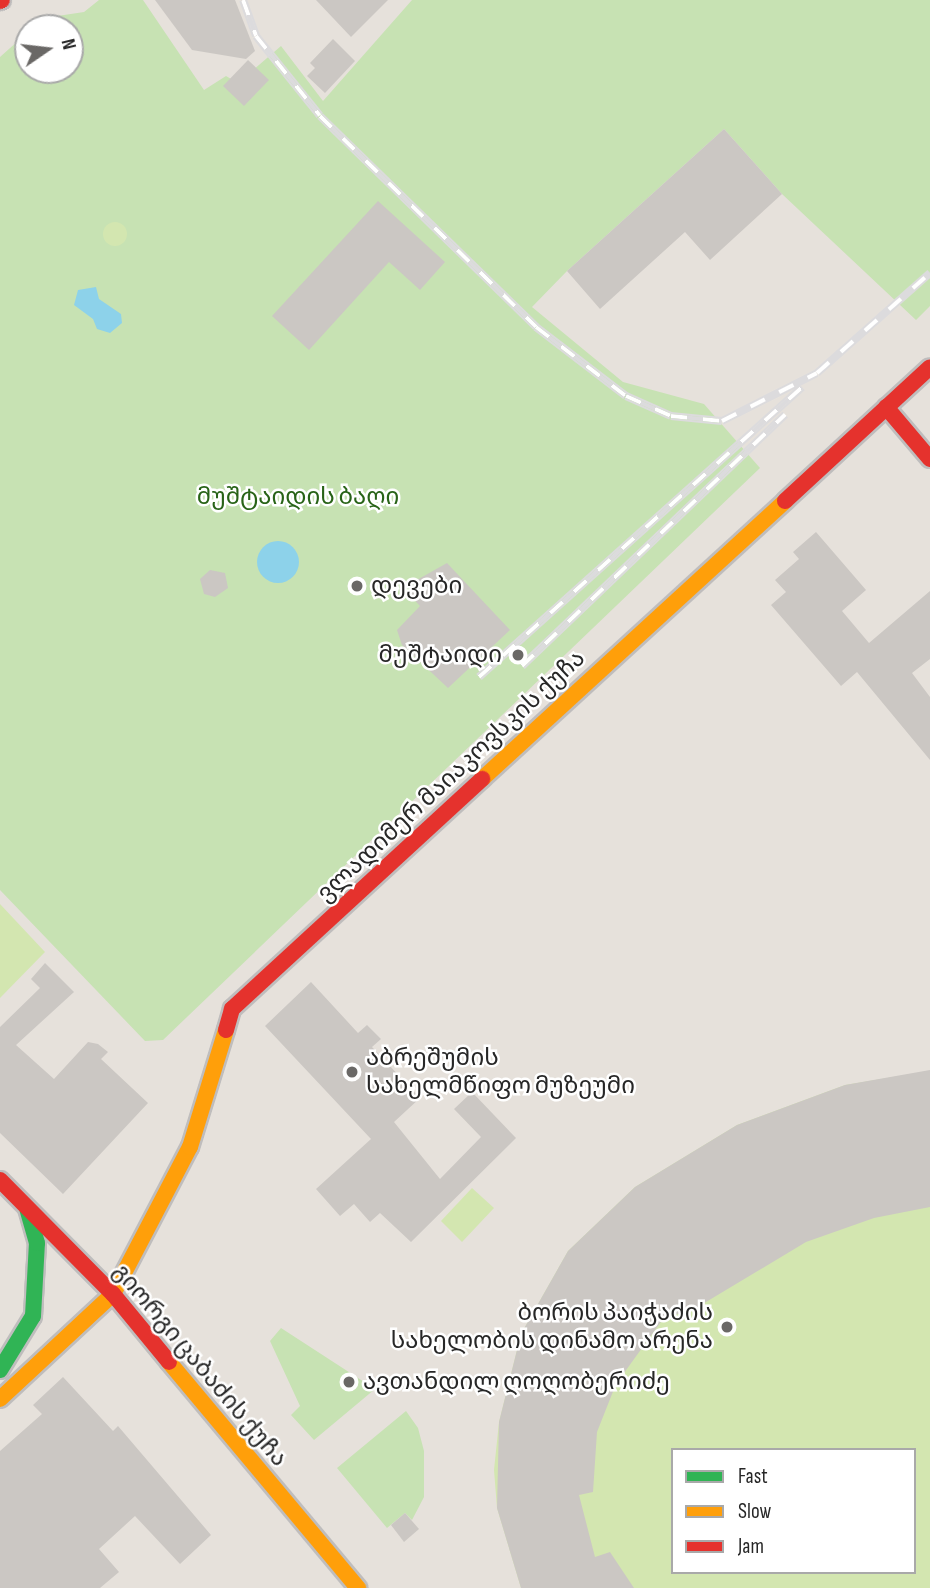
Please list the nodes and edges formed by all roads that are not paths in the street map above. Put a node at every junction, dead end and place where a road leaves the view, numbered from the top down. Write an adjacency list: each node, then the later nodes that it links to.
1 (930, 367): 2 (street, ვლადიმერ მაიაკოვსკის ქუჩა)
2 (886, 407): 3 (street); 6 (street, ვლადიმერ მაიაკოვსკის ქუჩა)
3 (930, 459)
4 (0, 1180): 5 (street, გიორგი ცაბაძის ქუჩა)
5 (27, 1209): 6 (street, გიორგი ცაბაძის ქუჩა); 7 (street)
6 (113, 1294): 8 (street, ვლადიმერ მაიაკოვსკის ქუჩა); 9 (street, გიორგი ცაბაძის ქუჩა)
7 (0, 1370)
8 (0, 1399)
9 (358, 1588)

